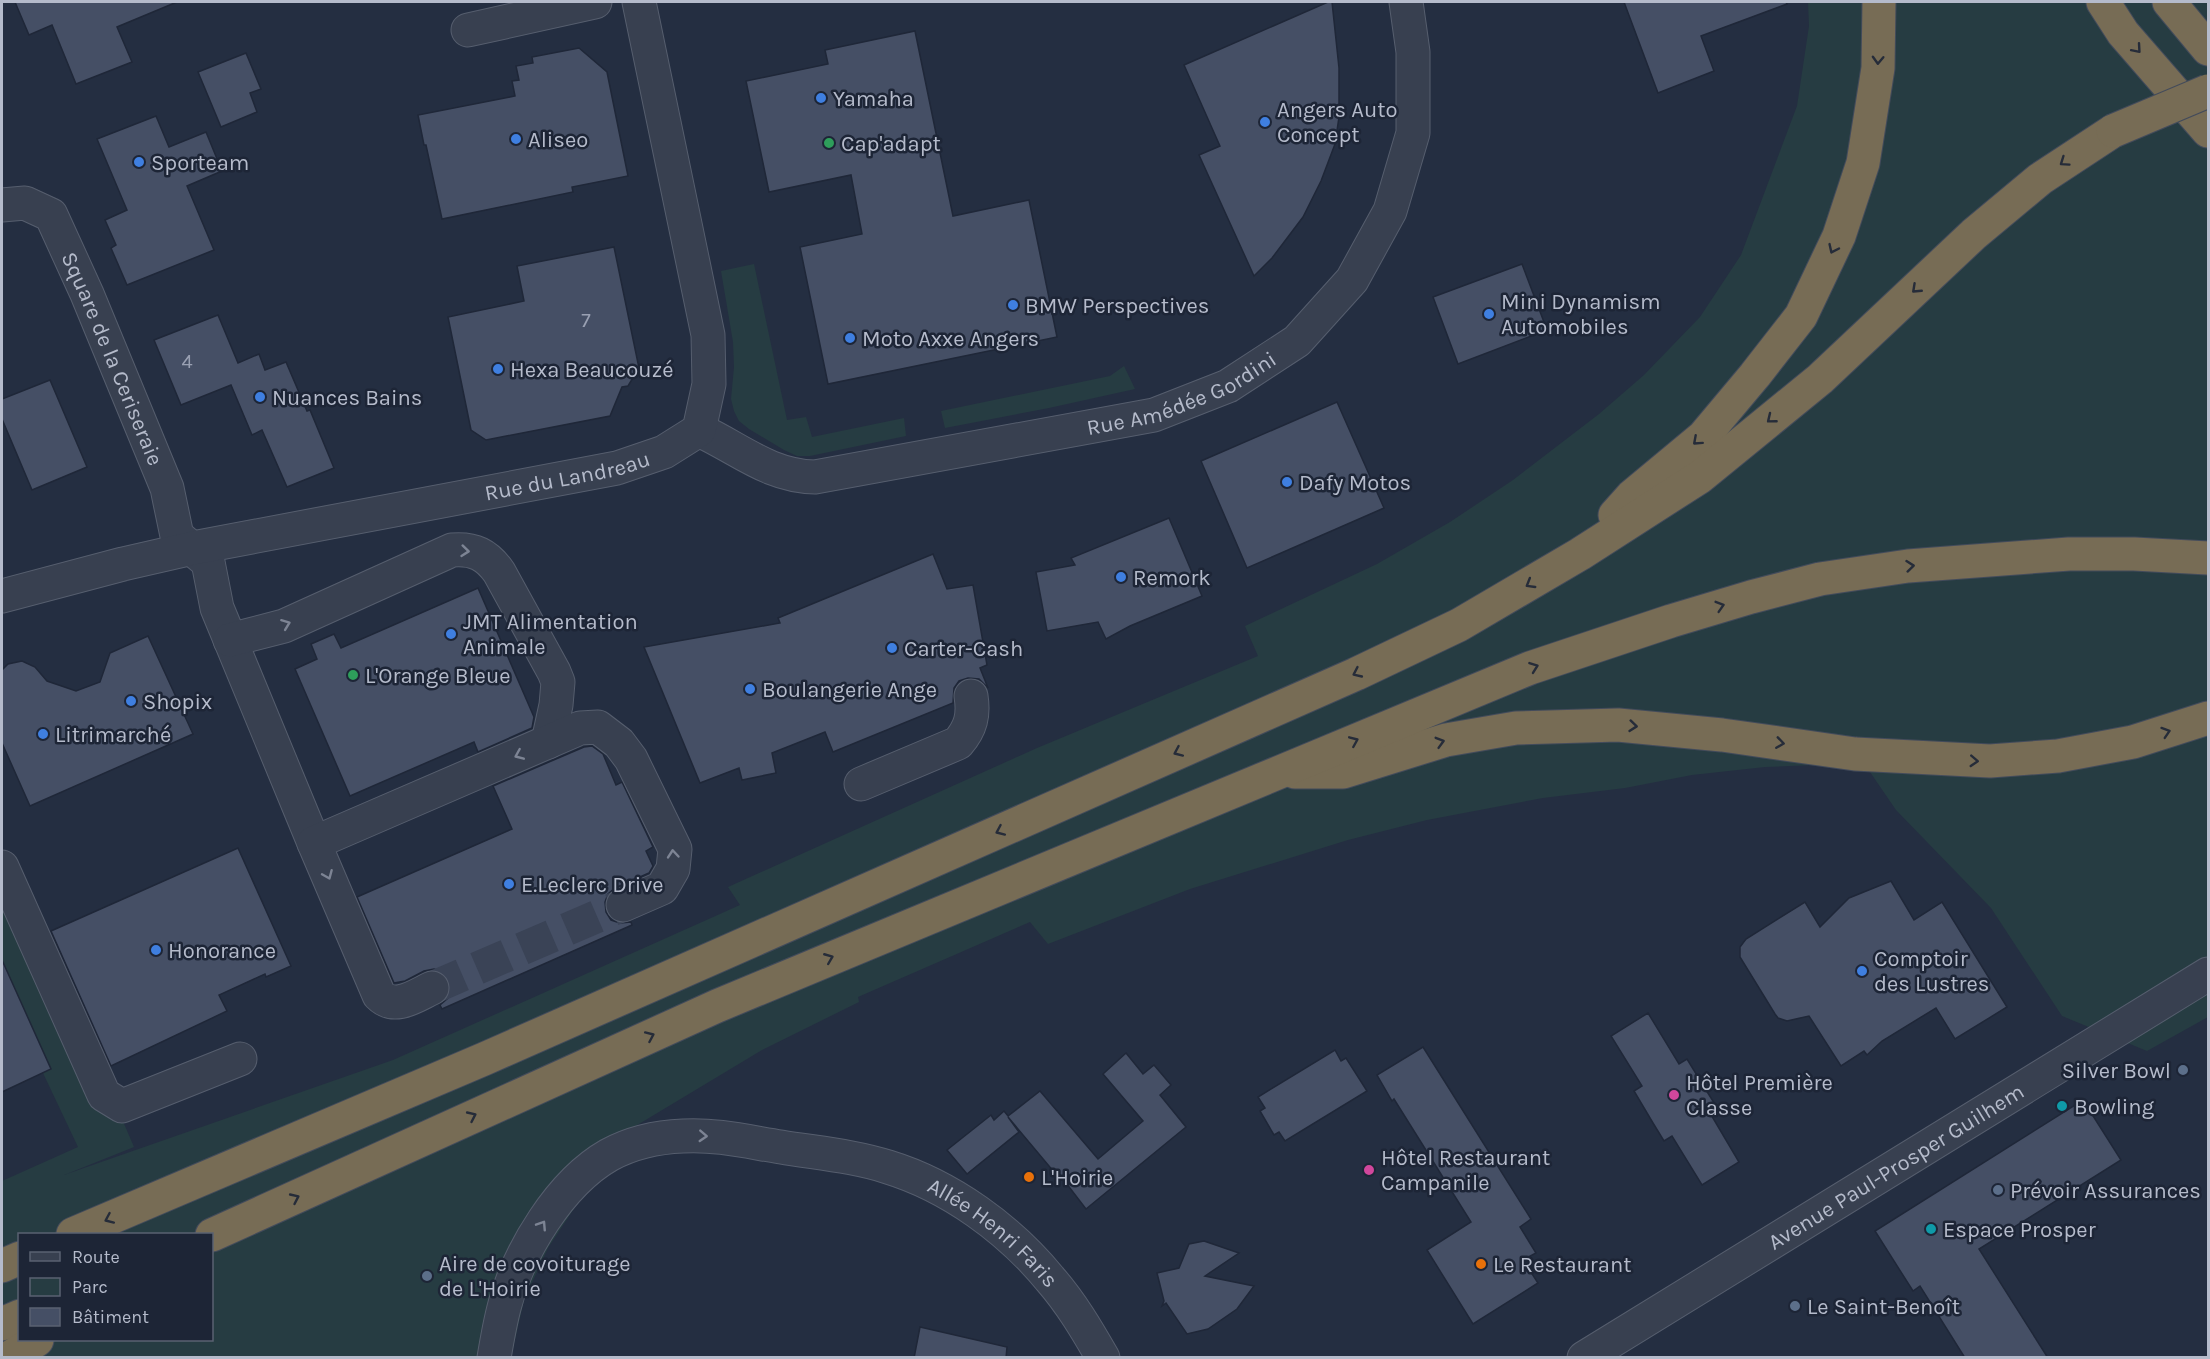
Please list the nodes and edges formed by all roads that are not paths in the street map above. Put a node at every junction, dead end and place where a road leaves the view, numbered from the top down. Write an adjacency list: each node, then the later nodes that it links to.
1 (595, 2): 7 (street)
2 (639, 2): 12 (street)
3 (1406, 2): 12 (street, Rue Amédée Gordini)
4 (1879, 2): 14 (highway, one-way to 14)
5 (2103, 2): 10 (highway, one-way to 10)
6 (2169, 2): 8 (highway)
7 (468, 30)
8 (2208, 49)
9 (2208, 91): 14 (highway, one-way to 14, bridge)
10 (2208, 131)
11 (2, 205): 13 (street, Square de la Ceriseraie)
12 (699, 430): 13 (street, Rue du Landreau)
13 (193, 548): 16 (street, Rue du Landreau); 17 (street, Square de la Ceriseraie)
14 (1580, 554): 30 (highway, one-way to 30)
15 (2208, 558): 21 (highway, one-way to 15)
16 (2, 597)
17 (230, 640): 20 (street, one-way to 20); 23 (street, Square de la Ceriseraie)
18 (970, 696): 22 (street)
19 (2208, 718): 21 (highway, one-way to 19)
20 (548, 742): 23 (street, one-way to 23); 25 (street, one-way to 20)
21 (1281, 772): 29 (highway, one-way to 21)
22 (861, 784)
23 (314, 843): 27 (street, Square de la Ceriseraie, one-way to 27)
24 (2, 867): 28 (street)
25 (623, 905)
26 (2208, 974): 41 (street, Avenue Paul-Prosper Guilhem)
27 (432, 988)
28 (240, 1059)
29 (242, 1222): 31 (highway); 32 (highway)
30 (75, 1233)
31 (213, 1235)
32 (213, 1242)
33 (18, 1259): 34 (highway)
34 (2, 1266)
35 (18, 1317): 36 (highway)
36 (2, 1324)
37 (34, 1341): 38 (highway)
38 (9, 1358)
39 (494, 1358): 40 (street, Allée Henri Faris, one-way to 40)
40 (1103, 1358)
41 (1584, 1358)

